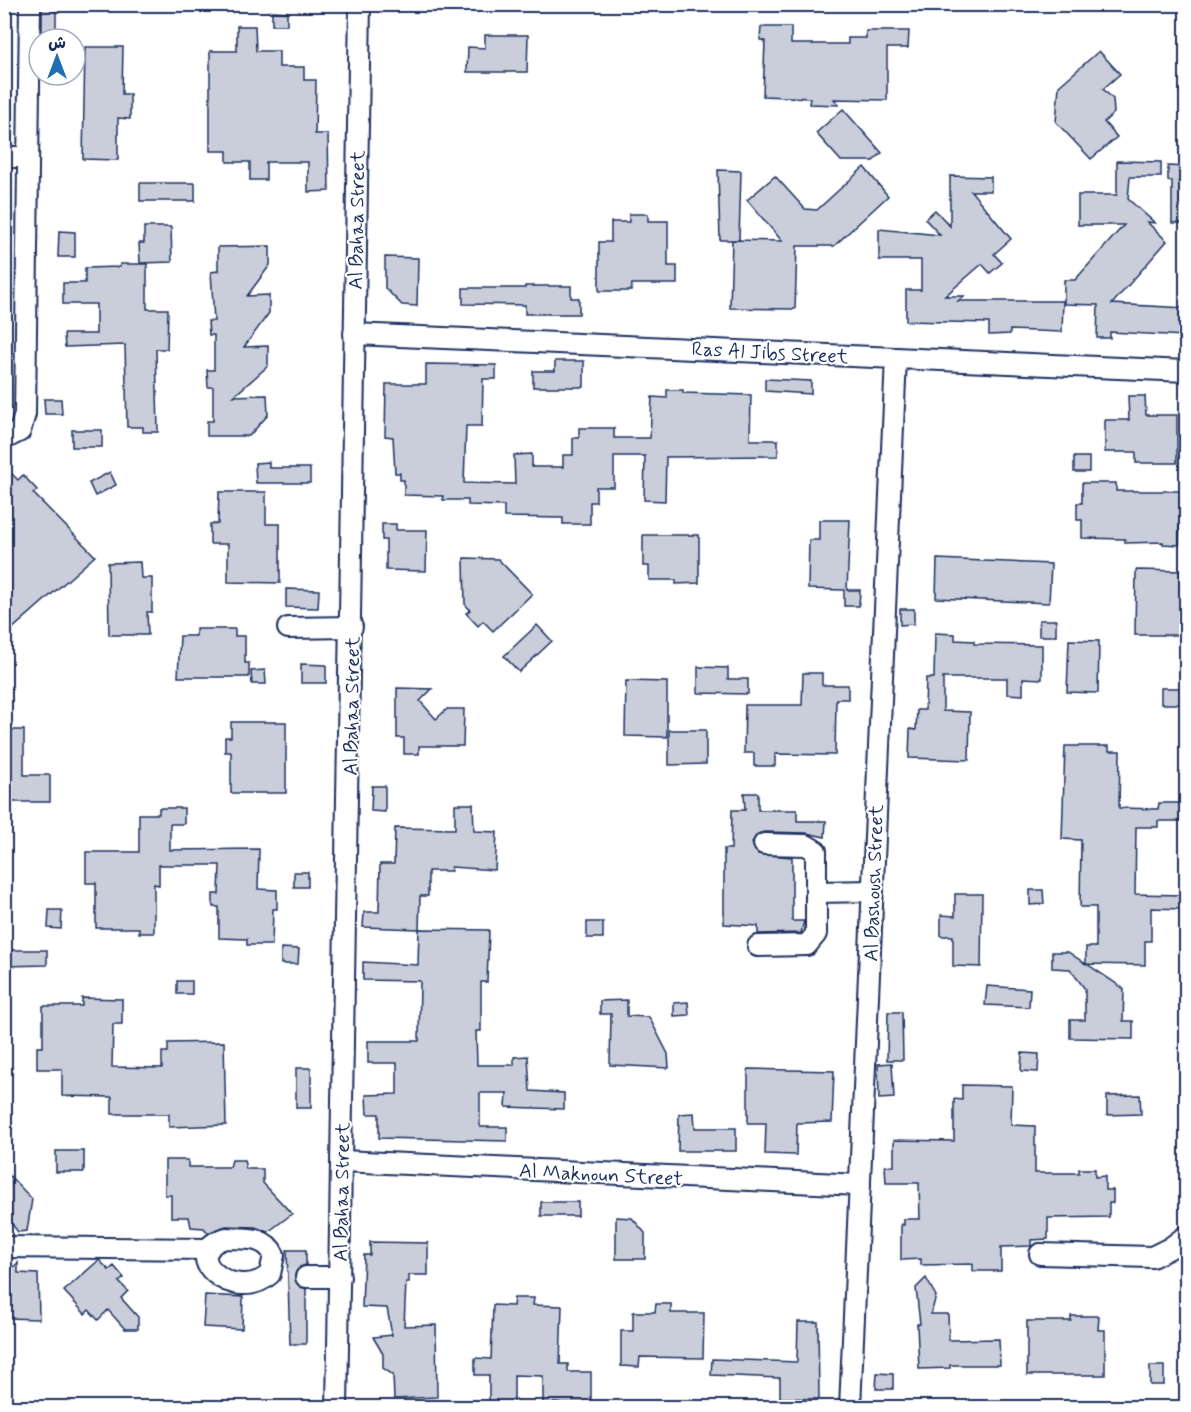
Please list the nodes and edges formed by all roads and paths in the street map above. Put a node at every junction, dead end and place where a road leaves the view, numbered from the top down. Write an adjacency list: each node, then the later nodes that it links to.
1 (30, 4): 4 (street)
2 (360, 4): 5 (street, Al Bahaa Street)
3 (4, 157): 4 (street)
4 (27, 157): 8 (street)
5 (354, 334): 6 (street, Ras Al Jibs Street); 9 (street, Al Bahaa Street)
6 (896, 358): 7 (street, Ras Al Jibs Street); 12 (street, Al Bashoush Street)
7 (1186, 371)
8 (4, 438)
9 (352, 627): 10 (street); 15 (street, Al Bahaa Street)
10 (288, 628)
11 (764, 844): 13 (street)
12 (873, 891): 13 (street); 16 (street, Al Bashoush Street)
13 (817, 892): 14 (street)
14 (758, 946)
15 (342, 1161): 16 (street, Al Maknoun Street); 21 (street, Al Bahaa Street)
16 (860, 1185): 24 (street, Al Bashoush Street)
17 (1186, 1236): 20 (street)
18 (4, 1247): 19 (street)
19 (209, 1249): 22 (street); 22 (street)
20 (1040, 1254)
21 (340, 1276): 22 (street); 23 (street, Al Bahaa Street)
22 (265, 1278)
23 (337, 1407)
24 (850, 1407)

